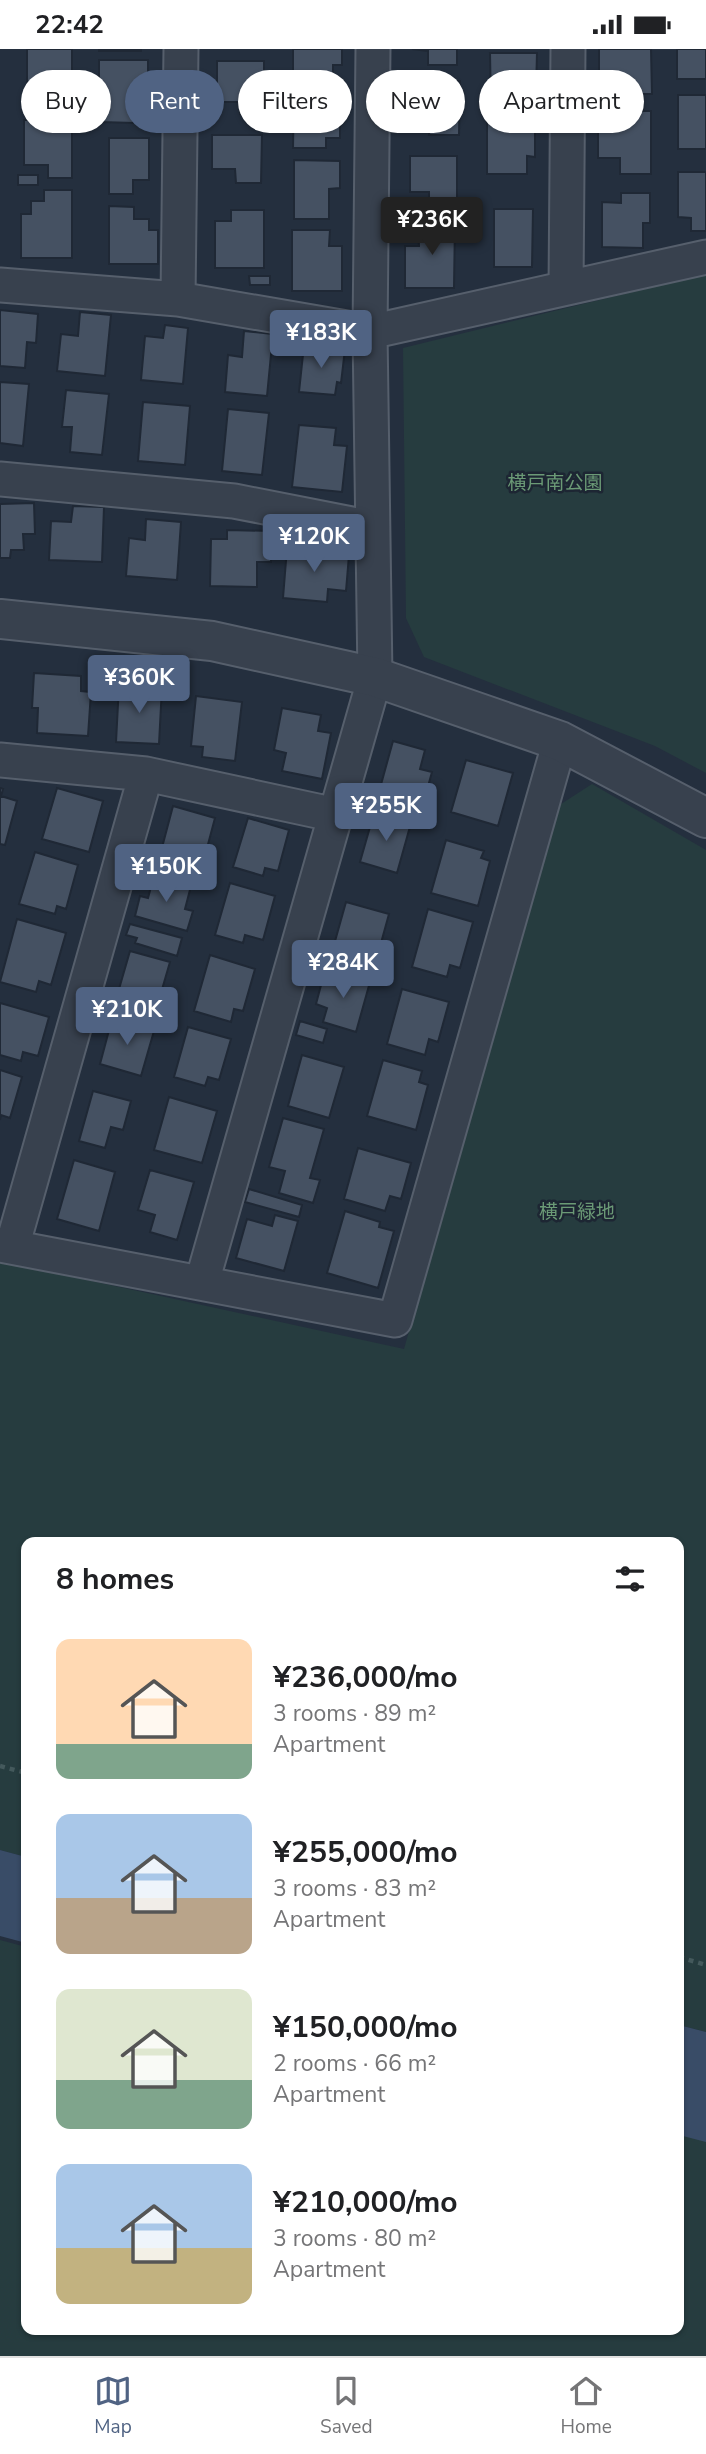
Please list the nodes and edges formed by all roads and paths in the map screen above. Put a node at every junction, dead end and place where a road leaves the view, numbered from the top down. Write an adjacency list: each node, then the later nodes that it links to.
1 (181, 49): 7 (street)
2 (373, 49): 8 (street)
3 (568, 49): 6 (street)
4 (706, 257): 6 (street)
5 (0, 285): 7 (street)
6 (566, 288): 8 (street)
7 (178, 299): 8 (street)
8 (370, 332): 10 (street)
9 (0, 479): 10 (street)
10 (372, 528): 12 (street)
11 (0, 619): 12 (street)
12 (375, 677): 13 (street); 16 (street)
13 (559, 741): 17 (street); 19 (street)
14 (0, 760): 15 (street)
15 (146, 774): 16 (street); 18 (street)
16 (336, 814): 19 (street)
17 (706, 818)
18 (6, 1246): 19 (street)
19 (202, 1282)
20 (0, 1766): 21 (path)
21 (21, 1772)
22 (684, 1958): 23 (path)
23 (706, 1965)

